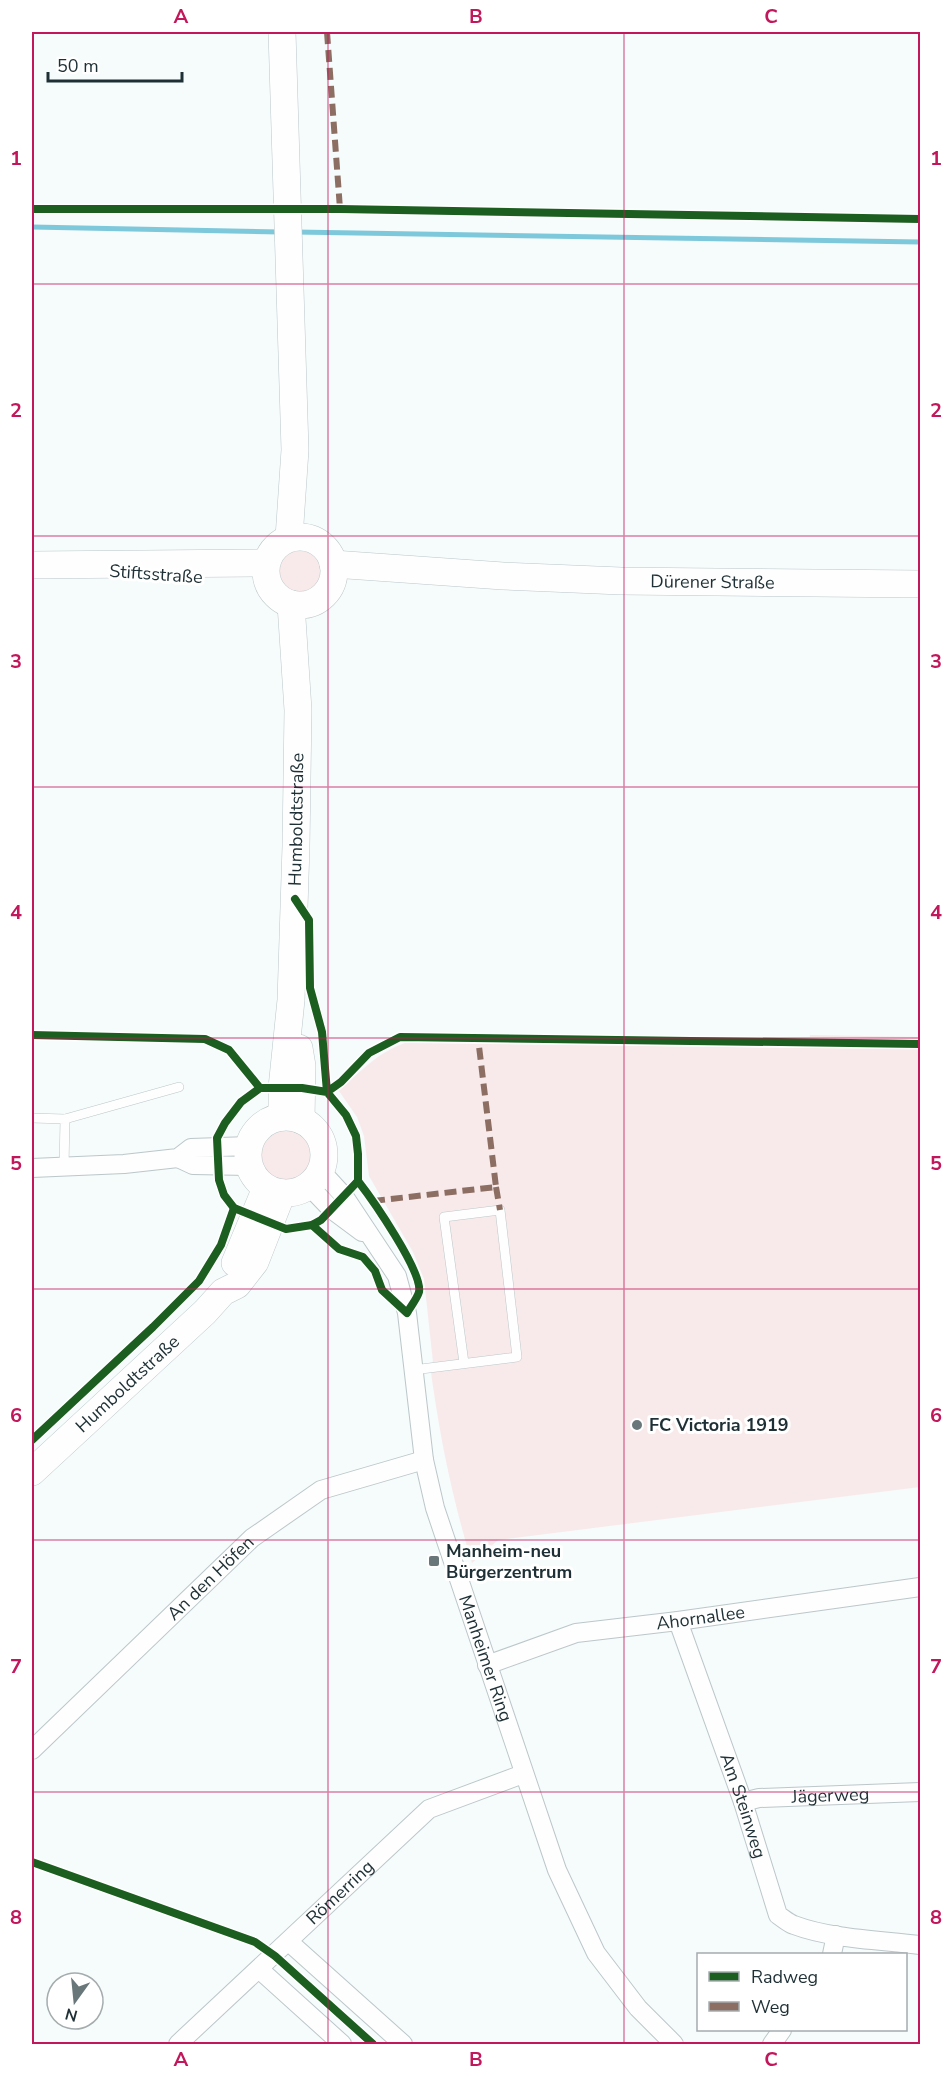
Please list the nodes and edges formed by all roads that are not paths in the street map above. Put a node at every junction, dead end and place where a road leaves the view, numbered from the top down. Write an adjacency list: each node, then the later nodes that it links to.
1 (282, 32): 2 (street)
2 (298, 538): 4 (street); 5 (street)
3 (39, 566): 4 (street, Stiftsstraße)
4 (266, 572): 7 (street)
5 (333, 572): 6 (street, Dürener Straße); 7 (street)
6 (921, 584)
7 (301, 604): 10 (street, Humboldtstraße)
8 (179, 1087): 11 (lane)
9 (32, 1118): 11 (lane)
10 (291, 1118): 12 (street); 15 (street)
11 (65, 1119): 13 (lane)
12 (249, 1156): 13 (street); 16 (street)
13 (64, 1167): 14 (street)
14 (32, 1168)
15 (315, 1178): 16 (street); 18 (street, Manheimer Ring)
16 (274, 1191): 20 (street, Humboldtstraße)
17 (464, 1363): 17 (lane); 18 (lane)
18 (413, 1370): 19 (street, Manheimer Ring)
19 (424, 1460): 23 (street, Manheimer Ring); 24 (street, An den Höfen)
20 (32, 1472)
21 (921, 1587): 22 (street, Ahornallee)
22 (678, 1621): 23 (street, Ahornallee); 27 (street, Am Steinweg)
23 (487, 1665): 25 (street, Manheimer Ring)
24 (32, 1750)
25 (523, 1774): 29 (street, Römerring); 37 (street, Manheimer Ring)
26 (921, 1792): 27 (street, Jägerweg)
27 (743, 1802): 28 (street, Am Steinweg)
28 (836, 1935): 30 (street, Am Steinweg); 31 (street)
29 (289, 1942): 32 (street, Römerring); 36 (street)
30 (921, 1945)
31 (832, 1953)
32 (260, 1970): 34 (street, Römerring); 35 (street)
33 (781, 2031): 38 (street)
34 (178, 2044)
35 (342, 2044)
36 (403, 2044)
37 (674, 2044)
38 (772, 2044)

